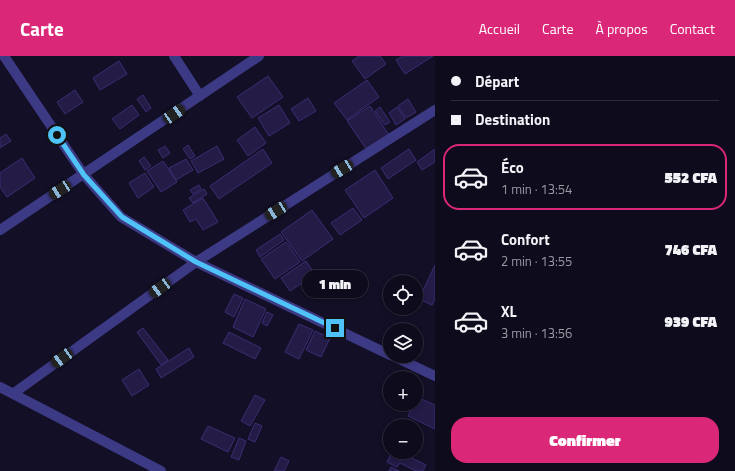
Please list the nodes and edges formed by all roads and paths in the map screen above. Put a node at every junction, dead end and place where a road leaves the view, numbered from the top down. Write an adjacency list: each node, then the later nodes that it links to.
1 (4, 56): 6 (street)
2 (174, 56): 4 (street)
3 (259, 56): 4 (street)
4 (200, 96): 6 (street)
5 (435, 110): 8 (street)
6 (84, 175): 7 (street); 8 (street)
7 (0, 230)
8 (196, 262): 9 (street); 13 (street)
9 (383, 351)
10 (408, 363): 11 (street)
11 (435, 376)
12 (0, 387): 13 (street)
13 (14, 393): 14 (street)
14 (161, 471)

